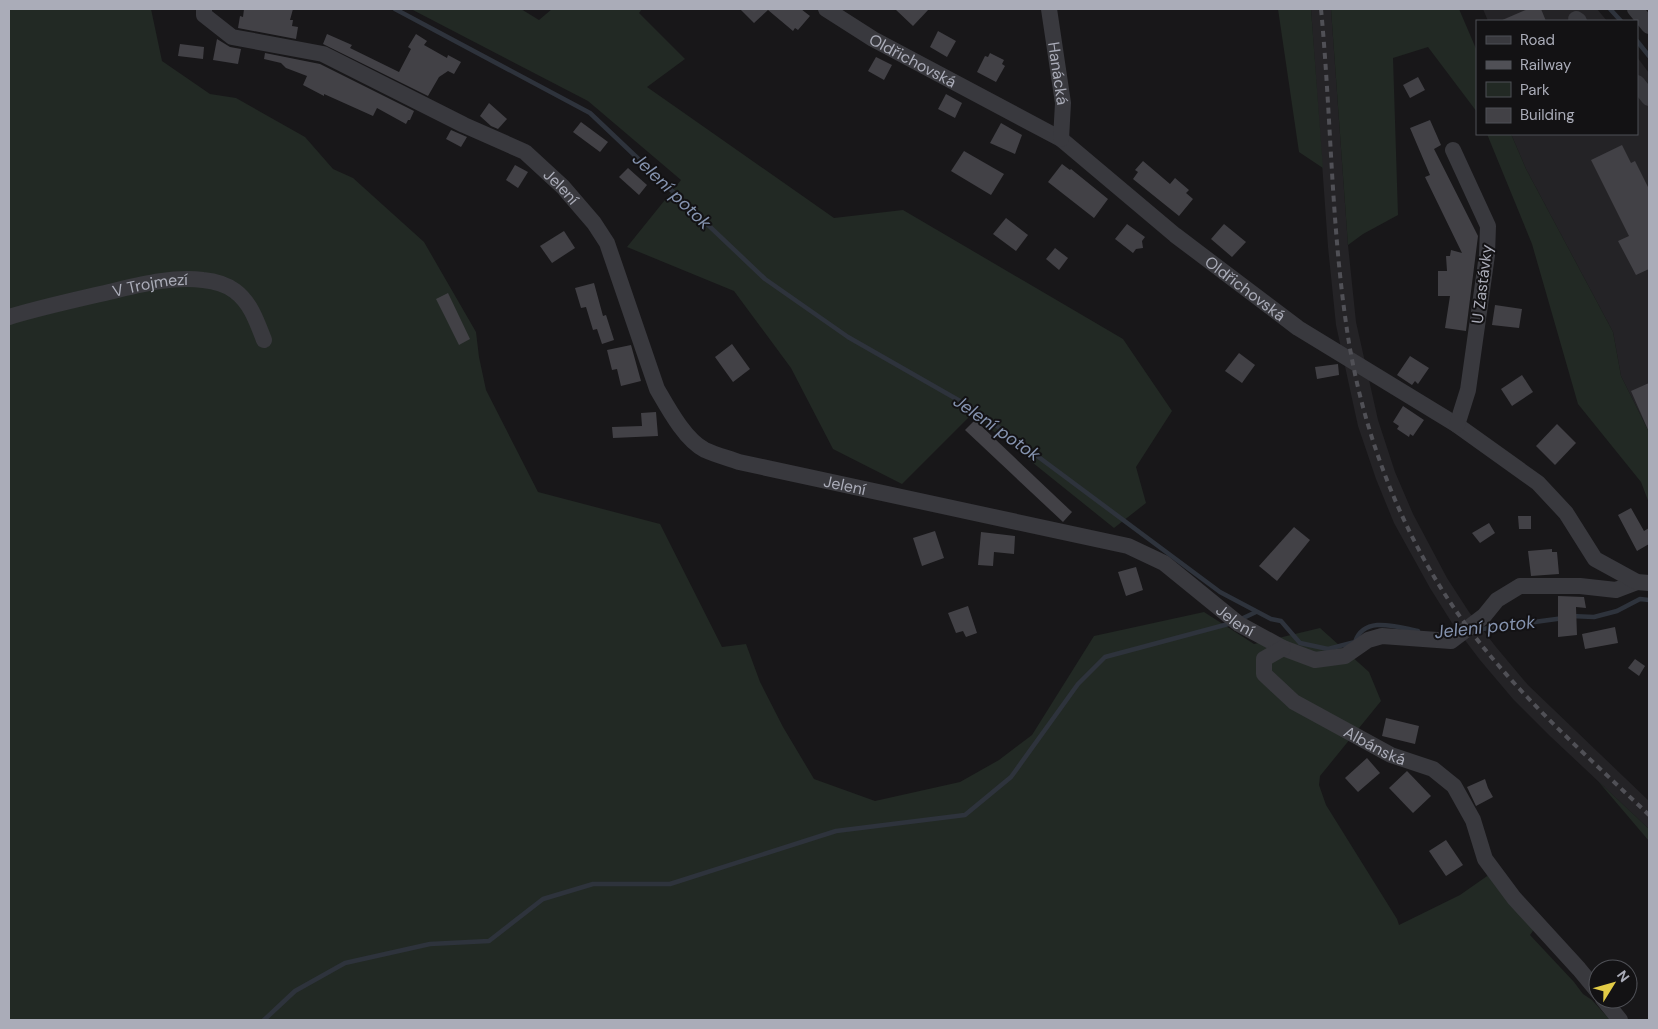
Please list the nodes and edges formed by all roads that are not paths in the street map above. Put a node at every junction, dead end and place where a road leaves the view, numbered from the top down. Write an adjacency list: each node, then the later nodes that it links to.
1 (204, 9): 14 (street, Jelení)
2 (826, 9): 8 (street, Oldřichovská)
3 (1050, 9): 8 (street, Hanácká)
4 (1635, 9): 5 (street)
5 (1649, 26)
6 (1638, 84): 7 (street)
7 (1649, 98)
8 (1061, 139): 12 (street, Oldřichovská)
9 (1453, 150): 12 (street, U Zastávky)
10 (9, 317): 11 (street, V Trojmezí)
11 (264, 340)
12 (1457, 424): 13 (street, Oldřichovská)
13 (1643, 582): 14 (street, Jelení)
14 (1282, 648): 15 (street, Albánská)
15 (1588, 980)
16 (1612, 1009): 17 (street)
17 (1620, 1020)

